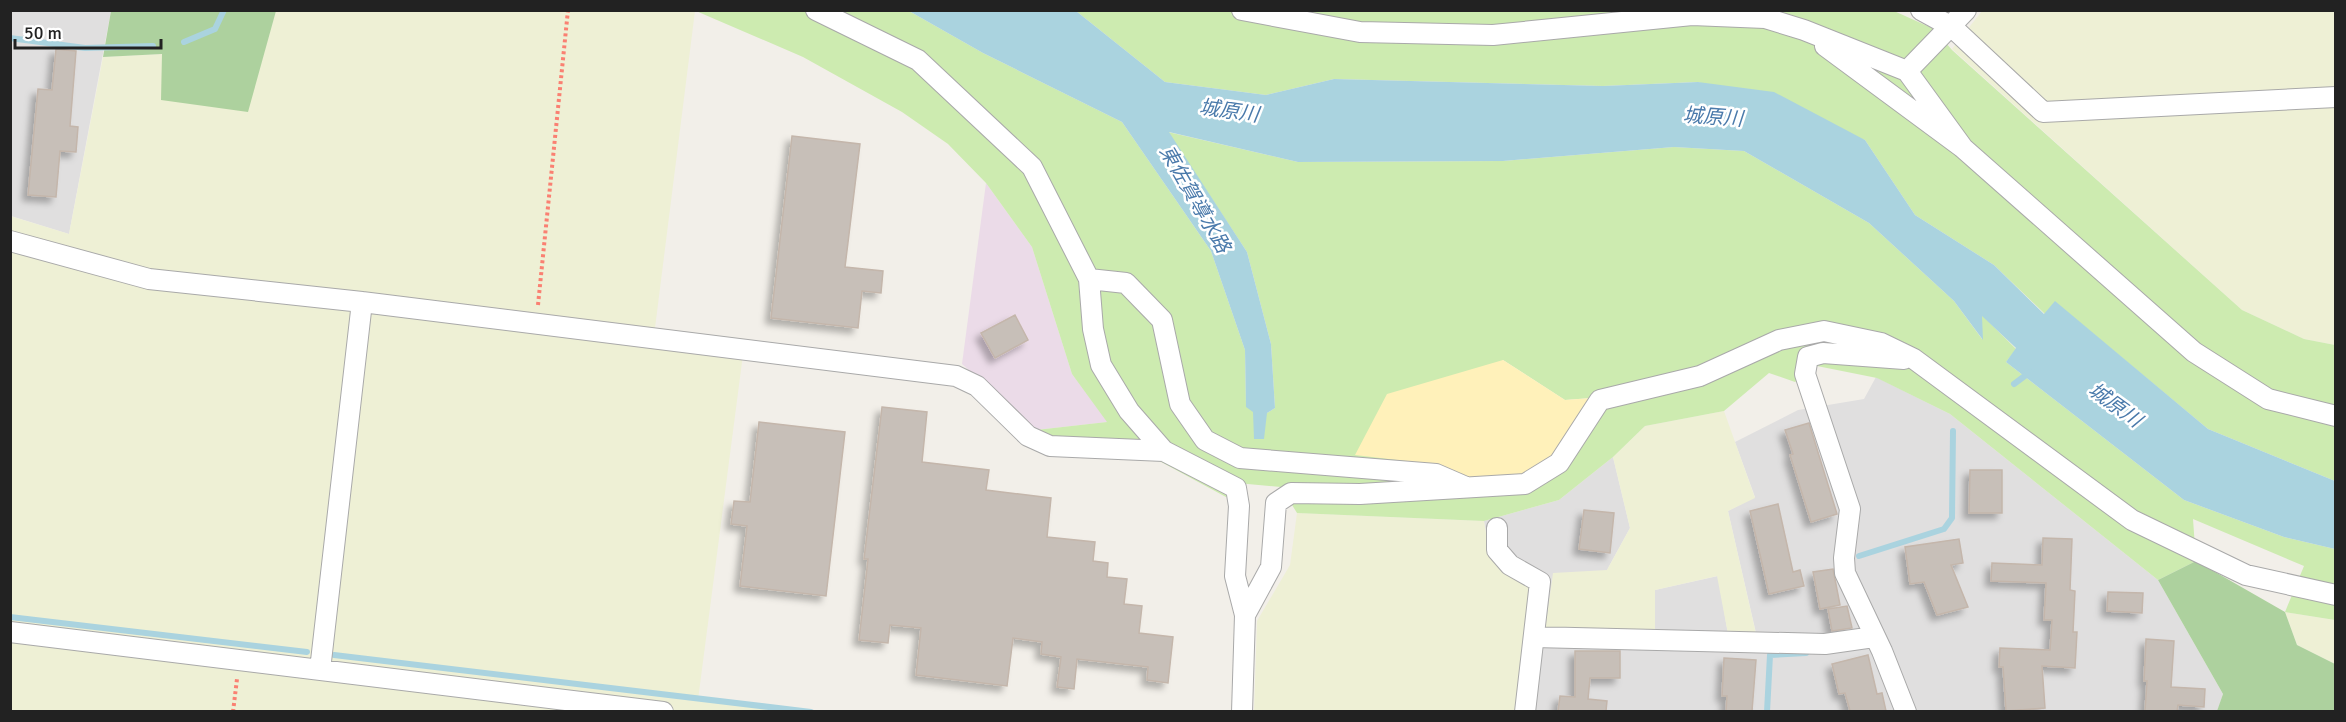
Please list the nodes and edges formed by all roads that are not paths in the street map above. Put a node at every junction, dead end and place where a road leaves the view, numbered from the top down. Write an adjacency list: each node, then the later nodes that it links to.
1 (816, 10): 11 (street)
2 (1242, 10): 6 (street)
3 (1921, 10): 5 (street)
4 (1966, 10): 5 (street)
5 (1952, 27): 7 (street); 8 (street)
6 (1804, 30): 7 (street); 9 (street)
7 (1907, 71): 9 (street)
8 (2336, 97)
9 (1963, 148): 14 (street)
10 (10, 241): 12 (street)
11 (1089, 279): 15 (street); 16 (street)
12 (362, 302): 15 (street); 23 (street)
13 (1914, 359): 16 (street); 18 (street); 22 (street)
14 (2336, 416)
15 (1164, 451): 19 (street)
16 (1469, 489): 19 (street)
17 (1497, 528): 21 (street)
18 (2336, 595)
19 (1245, 615): 25 (street)
20 (10, 632): 23 (street)
21 (1534, 637): 22 (street); 26 (street)
22 (1874, 637): 27 (street)
23 (320, 670): 24 (street)
24 (663, 711)
25 (1242, 711)
26 (1525, 711)
27 (1906, 711)

